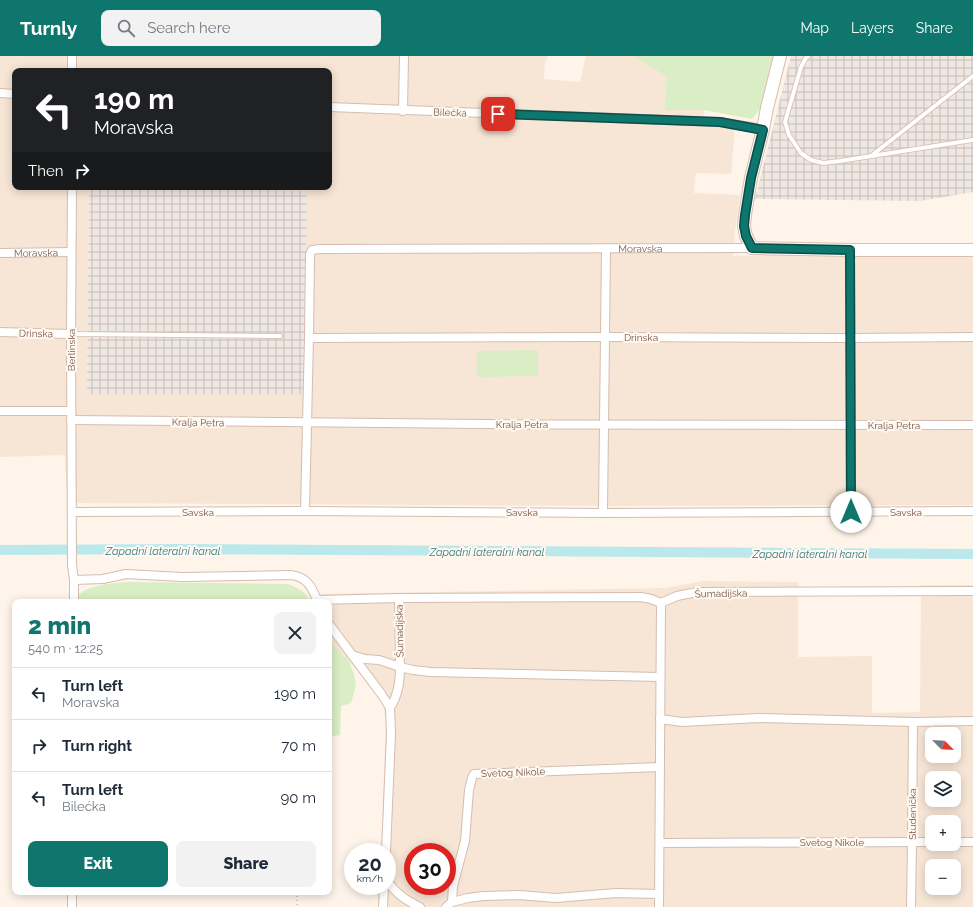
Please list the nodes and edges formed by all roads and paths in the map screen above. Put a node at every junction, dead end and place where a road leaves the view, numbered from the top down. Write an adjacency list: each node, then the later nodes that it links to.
1 (72, 56): 5 (street)
2 (404, 56): 10 (street)
3 (780, 56): 11 (street)
4 (808, 56): 13 (lane)
5 (72, 68)
6 (973, 76): 13 (lane)
7 (0, 93): 8 (street)
8 (12, 94)
9 (332, 108): 10 (street, Bilećka)
10 (403, 111): 11 (street, Bilećka)
11 (763, 130): 15 (street)
12 (973, 140): 13 (lane)
13 (871, 156)
14 (72, 190): 19 (street, Berlinska)
15 (752, 248): 16 (street, Moravska); 17 (street, Moravska)
16 (606, 249): 24 (street); 26 (street, Moravska)
17 (850, 250): 18 (street, Moravska); 27 (street)
18 (973, 250)
19 (72, 252): 20 (street, Moravska); 22 (street, Berlinska)
20 (0, 253)
21 (0, 332): 22 (street, Drinska)
22 (71, 334): 23 (lane); 29 (street, Berlinska)
23 (280, 336)
24 (605, 337): 26 (street, Drinska); 27 (street, Drinska); 32 (street)
25 (973, 337): 27 (street, Drinska)
26 (309, 338): 31 (street)
27 (850, 338): 33 (street)
28 (0, 411): 29 (street)
29 (71, 411): 30 (street, Berlinska)
30 (71, 420): 31 (street, Kralja Petra); 37 (street, Berlinska)
31 (307, 423): 32 (street, Kralja Petra); 35 (street)
32 (604, 425): 33 (street, Kralja Petra); 38 (street)
33 (851, 425): 34 (street, Kralja Petra); 39 (street)
34 (973, 425)
35 (306, 511): 37 (street, Savska); 38 (street, Savska)
36 (973, 511): 39 (street, Savska)
37 (72, 512): 40 (street, Berlinska)
38 (603, 512): 39 (street, Savska)
39 (851, 512)
40 (74, 580): 43 (street, Berlinska); 44 (street)
41 (973, 591): 46 (street, Šumadijska)
42 (399, 598): 45 (street, Šumadijska); 46 (street, Šumadijska); 49 (street, Šumadijska)
43 (74, 599)
44 (317, 599)
45 (332, 600)
46 (661, 603): 50 (street)
47 (332, 628): 48 (street)
48 (352, 655): 49 (street); 51 (street)
49 (400, 667): 50 (street, Šumadijska); 51 (street)
50 (660, 677): 52 (street)
51 (390, 708): 60 (street)
52 (660, 719): 54 (street); 55 (street)
53 (973, 721): 54 (street)
54 (913, 722): 56 (street, Studenička)
55 (660, 767): 61 (street); 67 (street, Svetog Nikole)
56 (912, 841): 57 (street, Svetog Nikole); 61 (street, Svetog Nikole); 73 (street, Studenička)
57 (925, 842)
58 (961, 842): 59 (street)
59 (973, 842)
60 (386, 843)
61 (660, 843): 63 (street)
62 (396, 892): 71 (street)
63 (659, 894): 67 (street, Svetog Nikole); 72 (street)
64 (72, 895): 68 (street)
65 (297, 895): 69 (path)
66 (384, 895): 70 (street)
67 (449, 905)
68 (72, 907)
69 (297, 907)
70 (383, 907)
71 (420, 907)
72 (659, 907)
73 (911, 907)

